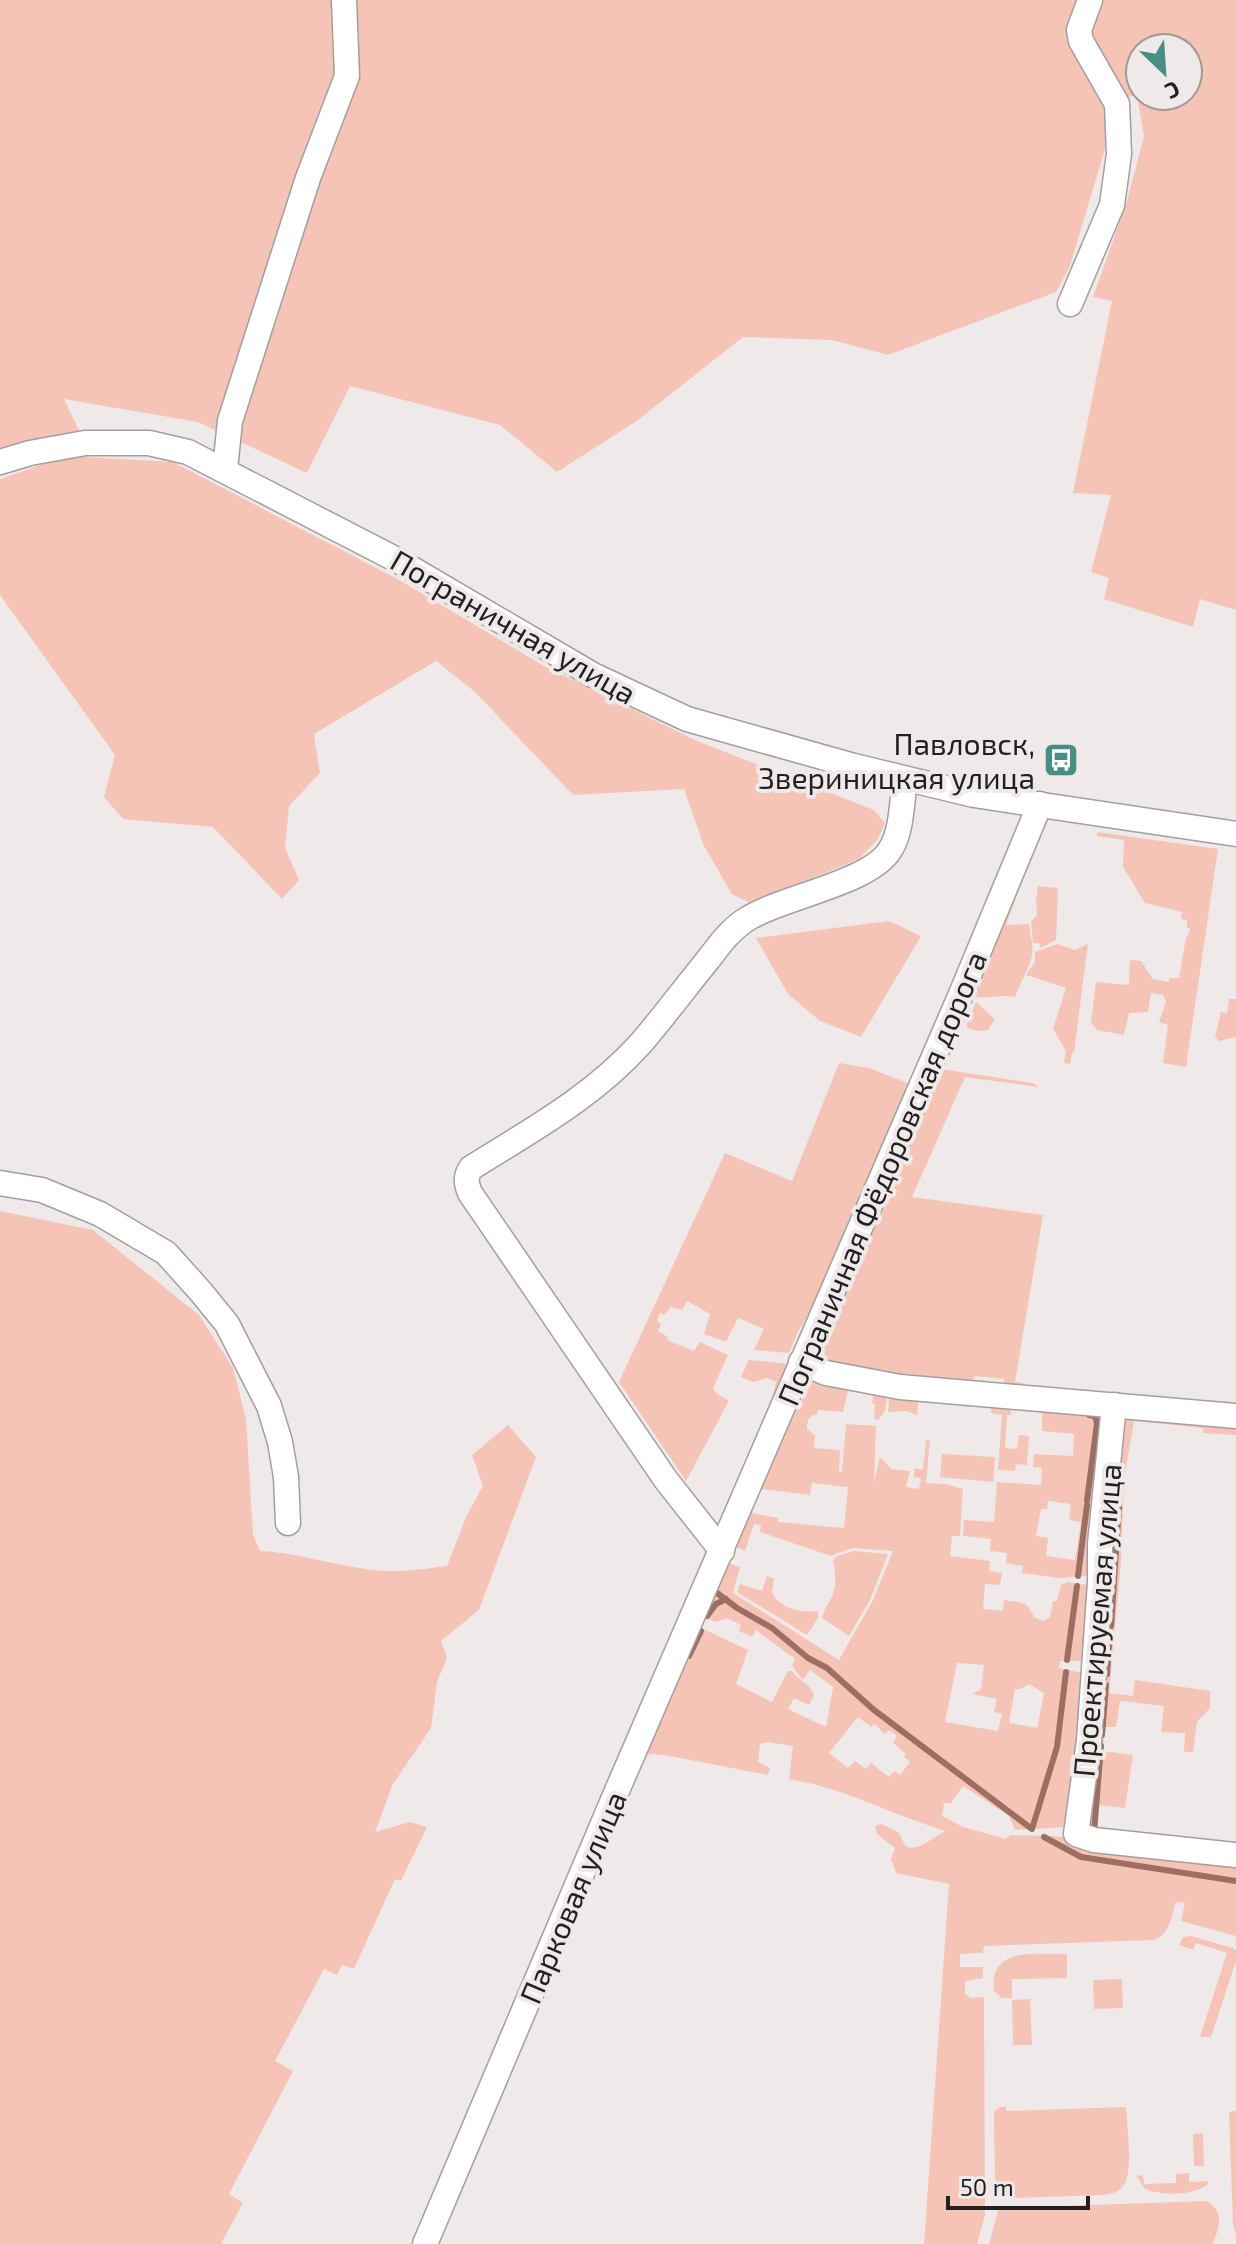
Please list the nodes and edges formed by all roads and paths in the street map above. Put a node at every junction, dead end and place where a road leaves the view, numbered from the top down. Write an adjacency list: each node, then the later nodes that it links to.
1 (344, 0): 5 (street)
2 (1090, 0): 3 (street)
3 (1070, 304)
4 (0, 462): 5 (street, Пограничная улица)
5 (225, 469): 6 (street, Пограничная улица)
6 (905, 779): 7 (street, Пограничная улица); 14 (street)
7 (1040, 804): 8 (street, Пограничная улица); 10 (street, Пограничная Фёдоровская дорога)
8 (1236, 834)
9 (0, 1183): 13 (street)
10 (801, 1362): 11 (street); 14 (street, Пограничная Фёдоровская дорога)
11 (1114, 1405): 12 (street); 15 (street, Проектируемая улица)
12 (1236, 1416)
13 (288, 1523)
14 (722, 1551): 16 (street, Парковая улица)
15 (1236, 1855)
16 (425, 2244)

